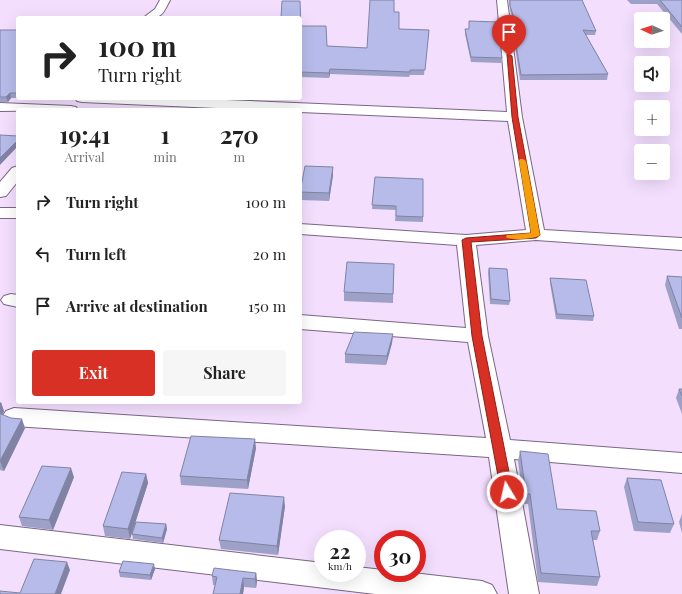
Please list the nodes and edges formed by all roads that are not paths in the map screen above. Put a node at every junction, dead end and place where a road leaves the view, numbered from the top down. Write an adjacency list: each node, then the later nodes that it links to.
1 (164, 0): 3 (street)
2 (502, 0): 9 (street)
3 (152, 16)
4 (80, 100): 8 (street)
5 (128, 100): 9 (street)
6 (0, 107): 7 (street)
7 (24, 108)
8 (73, 108)
9 (515, 117): 15 (street)
10 (16, 173): 11 (street)
11 (0, 192)
12 (0, 213): 13 (street)
13 (16, 213)
14 (302, 229): 16 (street)
15 (536, 235): 16 (street); 17 (street)
16 (466, 240): 19 (street)
17 (682, 244)
18 (302, 322): 19 (street)
19 (477, 336): 21 (street)
20 (14, 417): 21 (street)
21 (500, 448): 22 (street); 25 (street)
22 (682, 463)
23 (0, 537): 24 (street)
24 (482, 594)
25 (524, 594)

